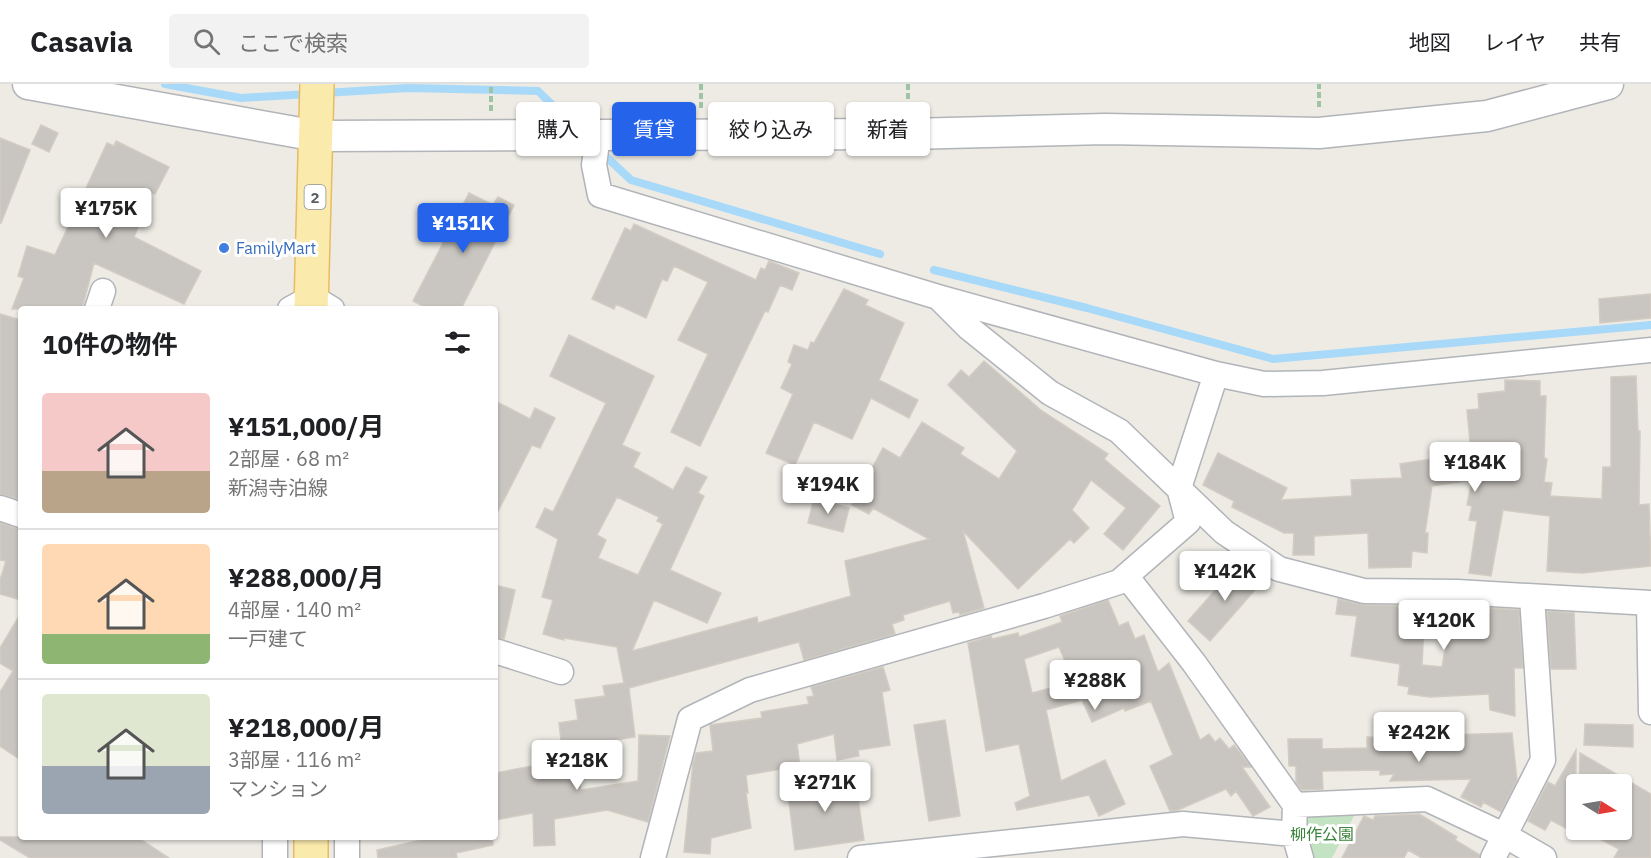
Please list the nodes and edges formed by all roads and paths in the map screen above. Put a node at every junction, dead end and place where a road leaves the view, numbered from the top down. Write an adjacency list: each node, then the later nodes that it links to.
1 (28, 84): 6 (street)
2 (317, 84): 6 (main road, 2)
3 (1608, 84): 5 (street)
4 (516, 135): 6 (street)
5 (600, 135)
6 (317, 136): 9 (main road, 2)
7 (595, 156): 8 (street)
8 (939, 297): 11 (street); 12 (street)
9 (311, 306)
10 (1651, 350): 11 (street)
11 (1216, 374): 12 (street)
12 (1179, 488): 15 (street); 16 (street)
13 (0, 508): 14 (street)
14 (18, 514)
15 (1127, 577): 21 (street); 30 (street)
16 (1532, 597): 17 (street); 23 (street)
17 (1650, 603): 20 (street)
18 (498, 652): 19 (street)
19 (561, 672)
20 (1651, 712)
21 (1295, 805): 22 (street); 23 (street)
22 (1294, 834): 31 (street); 32 (street)
23 (1506, 836): 33 (street); 34 (street)
24 (275, 840): 27 (street)
25 (311, 840): 28 (main road)
26 (347, 840): 29 (street)
27 (275, 858)
28 (311, 858)
29 (347, 858)
30 (653, 858)
31 (860, 858)
32 (1301, 858)
33 (1493, 858)
34 (1544, 858)

